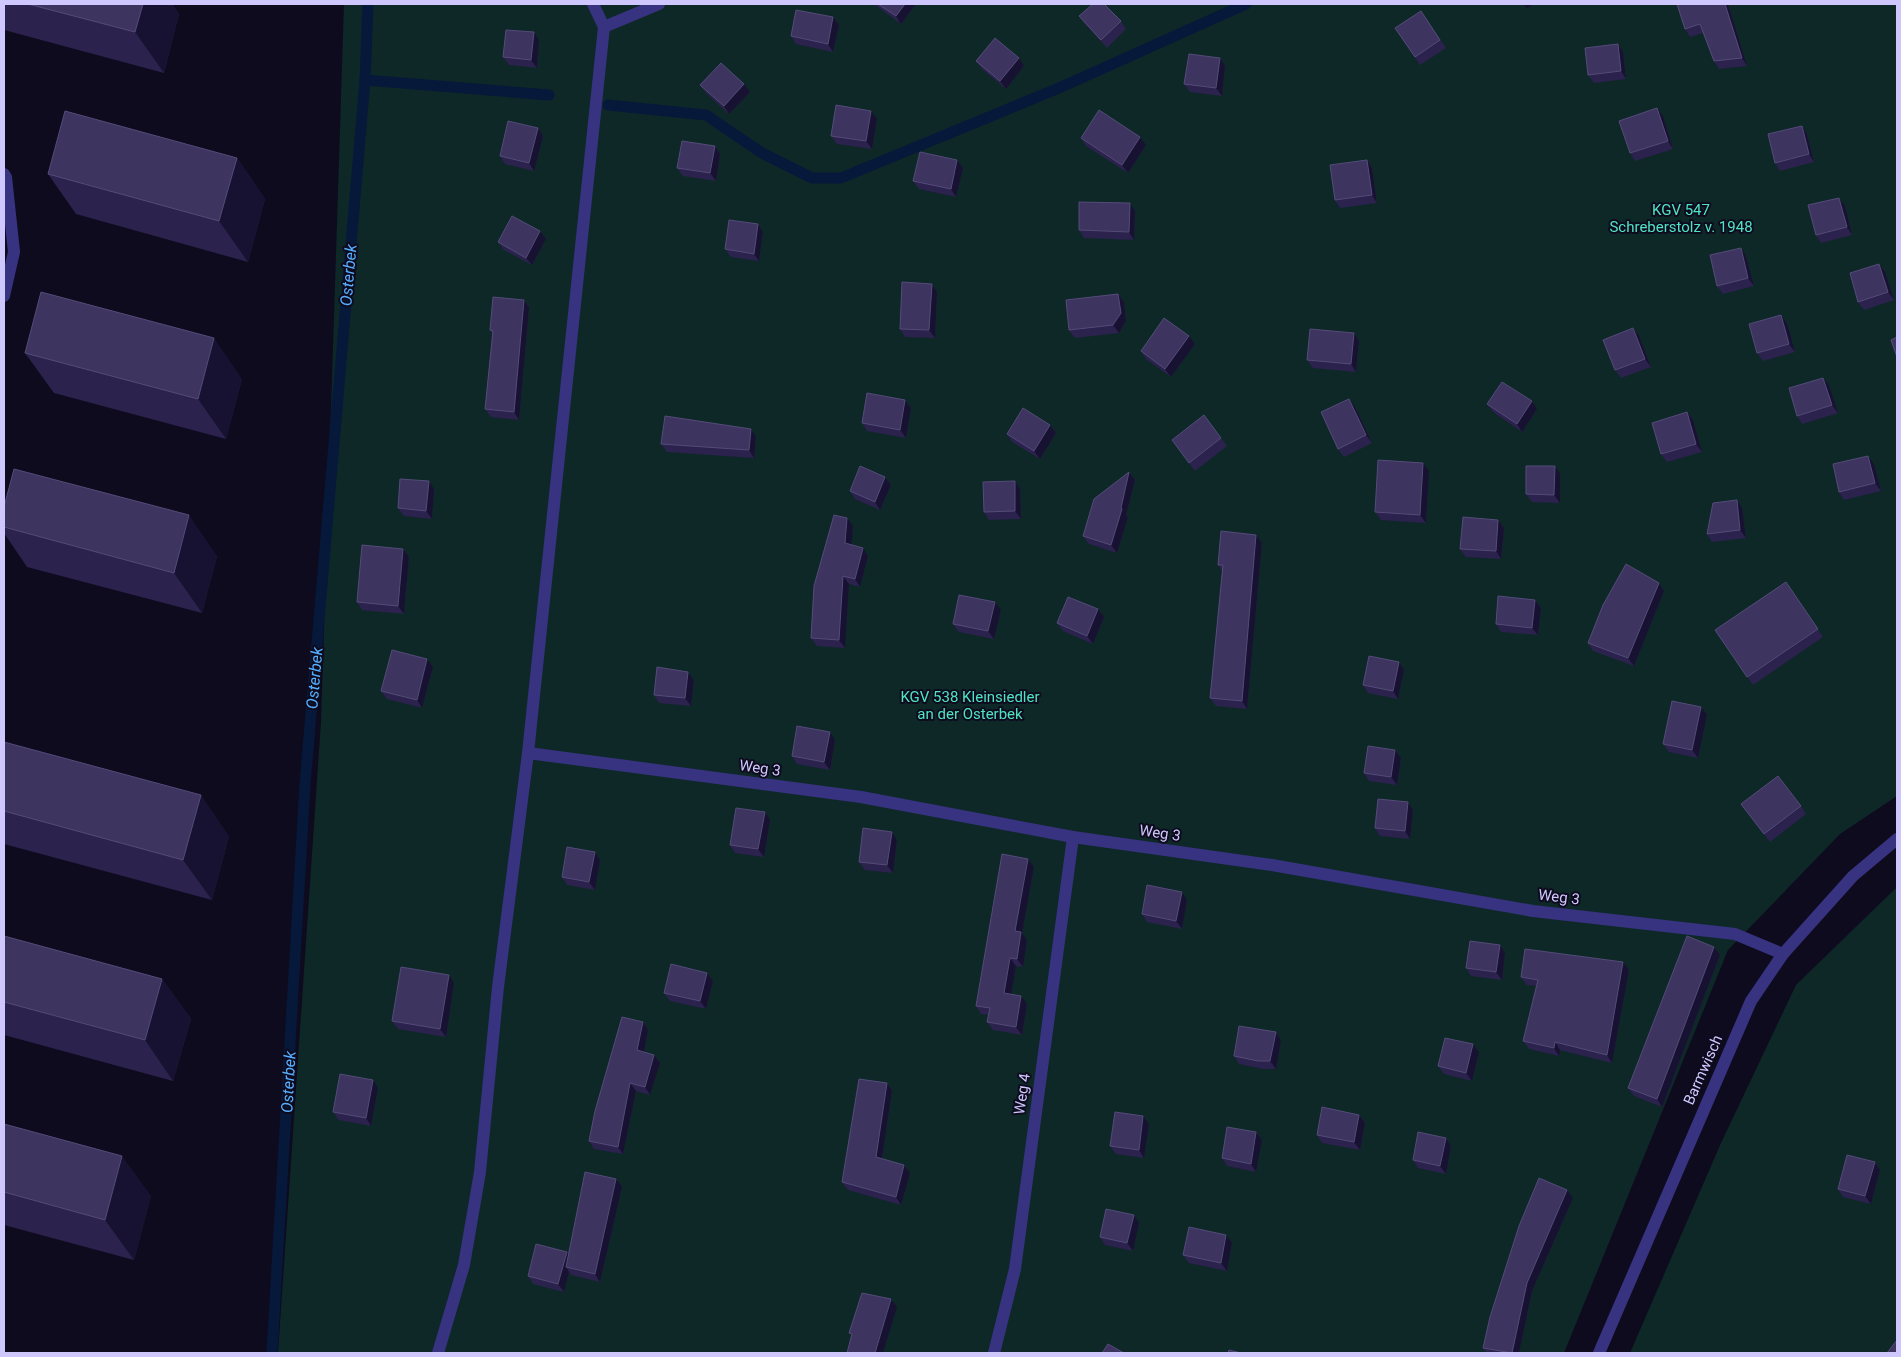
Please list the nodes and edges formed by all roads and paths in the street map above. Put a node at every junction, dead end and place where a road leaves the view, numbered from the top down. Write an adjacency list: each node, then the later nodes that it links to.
1 (593, 4): 3 (street)
2 (659, 4): 3 (street)
3 (604, 27): 6 (street)
4 (4, 174): 5 (street)
5 (4, 296)
6 (528, 754): 7 (street, Weg 3); 10 (street)
7 (1073, 837): 9 (street, Weg 3); 11 (street, Weg 4)
8 (1897, 840): 9 (street, Barmwisch)
9 (1783, 954): 12 (street, Barmwisch)
10 (438, 1353)
11 (994, 1353)
12 (1599, 1353)

